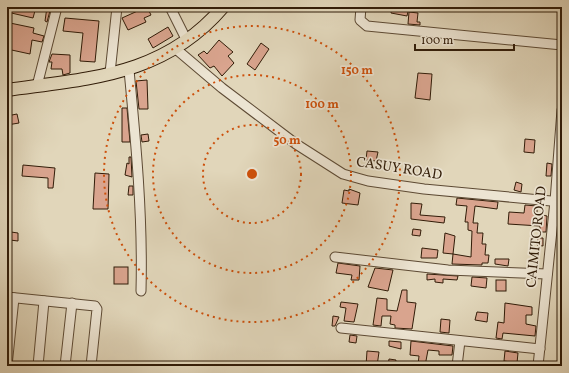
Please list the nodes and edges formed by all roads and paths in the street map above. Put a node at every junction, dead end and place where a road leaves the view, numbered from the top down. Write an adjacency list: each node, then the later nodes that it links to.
1 (57, 7): 11 (street)
2 (117, 7): 10 (street)
3 (170, 7): 6 (street)
4 (223, 7): 6 (main road)
5 (361, 7): 7 (street)
6 (187, 41): 8 (main road)
7 (562, 45)
8 (176, 49): 9 (main road); 14 (street, CASUY ROAD)
9 (128, 70): 10 (main road); 17 (street)
10 (110, 73): 11 (main road)
11 (37, 86): 12 (main road)
12 (7, 90)
13 (562, 110): 14 (street, CAIMITO ROAD)
14 (559, 202): 16 (street, CAIMITO ROAD)
15 (335, 256): 16 (street)
16 (547, 274): 23 (street, CAIMITO ROAD)
17 (141, 291)
18 (10, 297): 19 (street); 24 (street)
19 (44, 301): 20 (street); 25 (street)
20 (72, 303): 26 (street); 27 (street)
21 (341, 328): 22 (street)
22 (460, 341): 23 (street); 28 (street)
23 (540, 349): 29 (street, CAIMITO ROAD)
24 (7, 366)
25 (38, 366)
26 (64, 366)
27 (91, 366)
28 (457, 366)
29 (538, 366)

